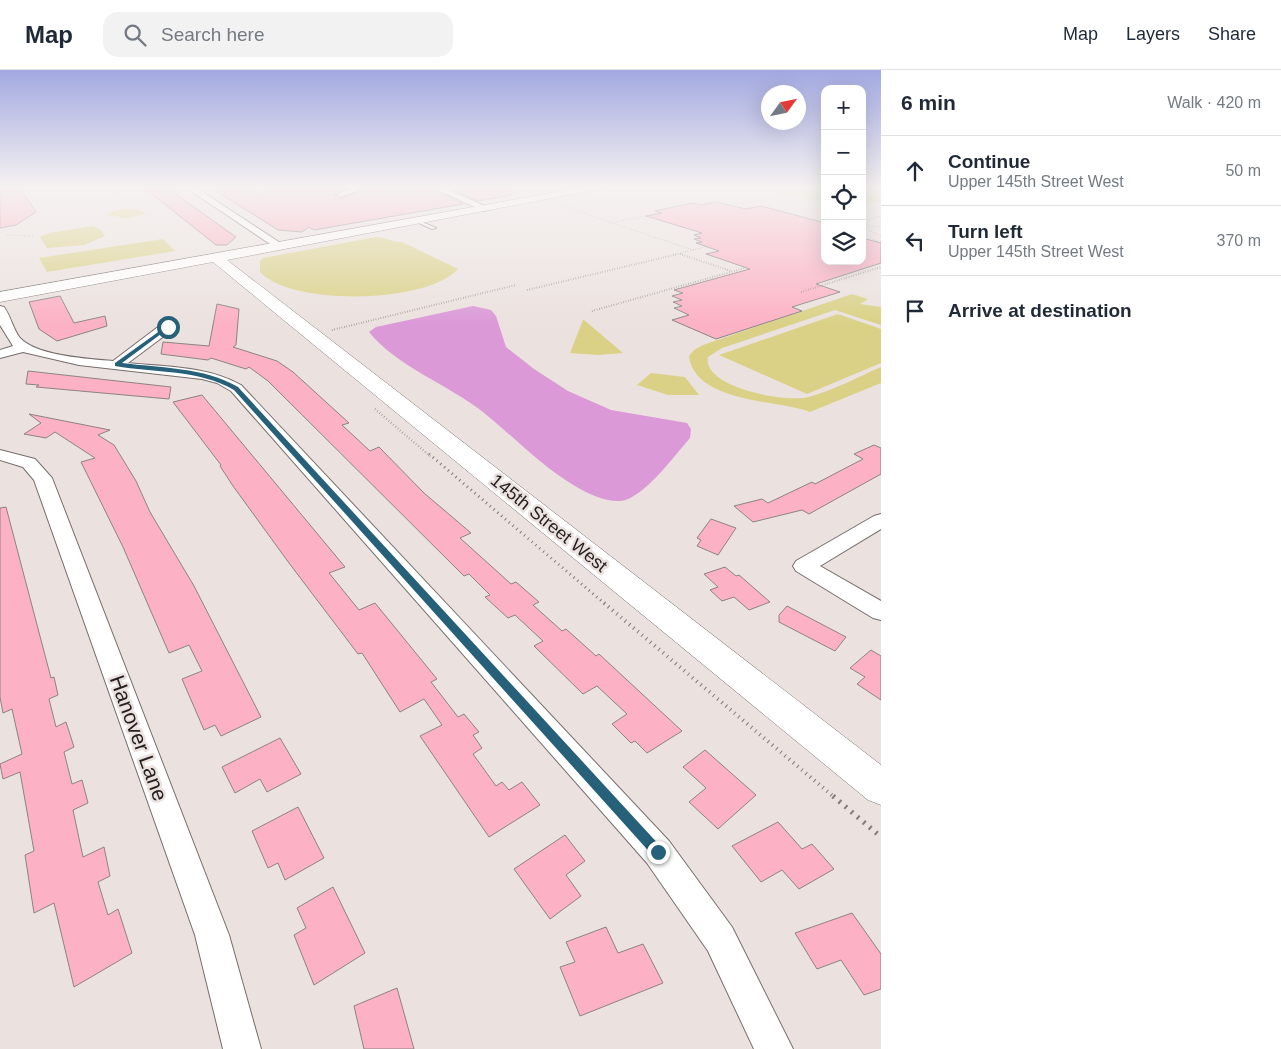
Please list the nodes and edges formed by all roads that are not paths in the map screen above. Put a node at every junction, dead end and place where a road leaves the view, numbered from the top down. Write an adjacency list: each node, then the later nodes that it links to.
1 (259, 233): 3 (street)
2 (354, 233): 3 (street)
3 (280, 246): 4 (street)
4 (216, 258): 5 (street); 14 (street, 145th Street West)
5 (0, 297)
6 (0, 310): 8 (street)
7 (168, 327): 10 (street)
8 (23, 348): 9 (street); 10 (street)
9 (0, 354)
10 (117, 364): 16 (street)
11 (0, 455): 15 (street, Hanover Lane)
12 (881, 520): 13 (street)
13 (881, 612)
14 (881, 788)
15 (242, 1049)
16 (774, 1049)

